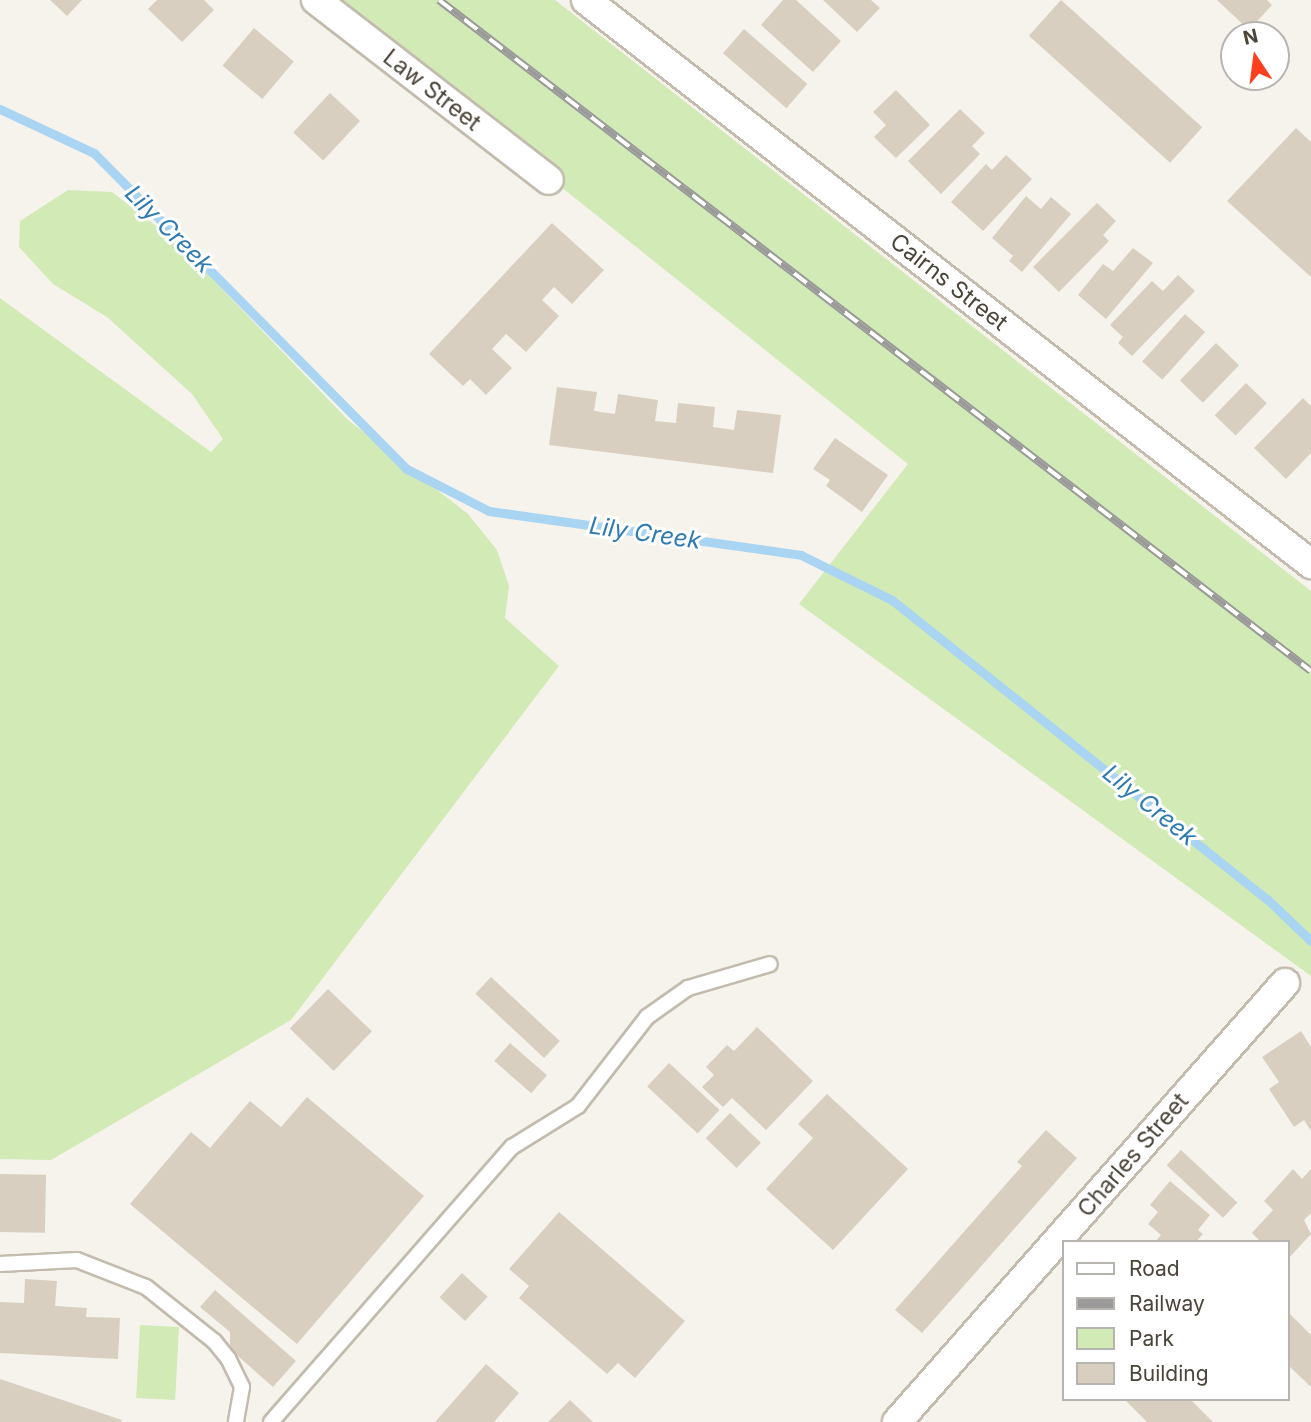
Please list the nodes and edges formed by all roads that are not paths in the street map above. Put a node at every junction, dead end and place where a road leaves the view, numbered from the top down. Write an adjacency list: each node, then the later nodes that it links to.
1 (316, 0): 3 (street, Law Street)
2 (604, 5): 4 (street, Cairns Street)
3 (549, 180)
4 (1311, 564)
5 (770, 964): 9 (lane)
6 (1284, 983): 10 (street, Charles Street)
7 (0, 1264): 8 (lane)
8 (236, 1422)
9 (271, 1422)
10 (897, 1422)

